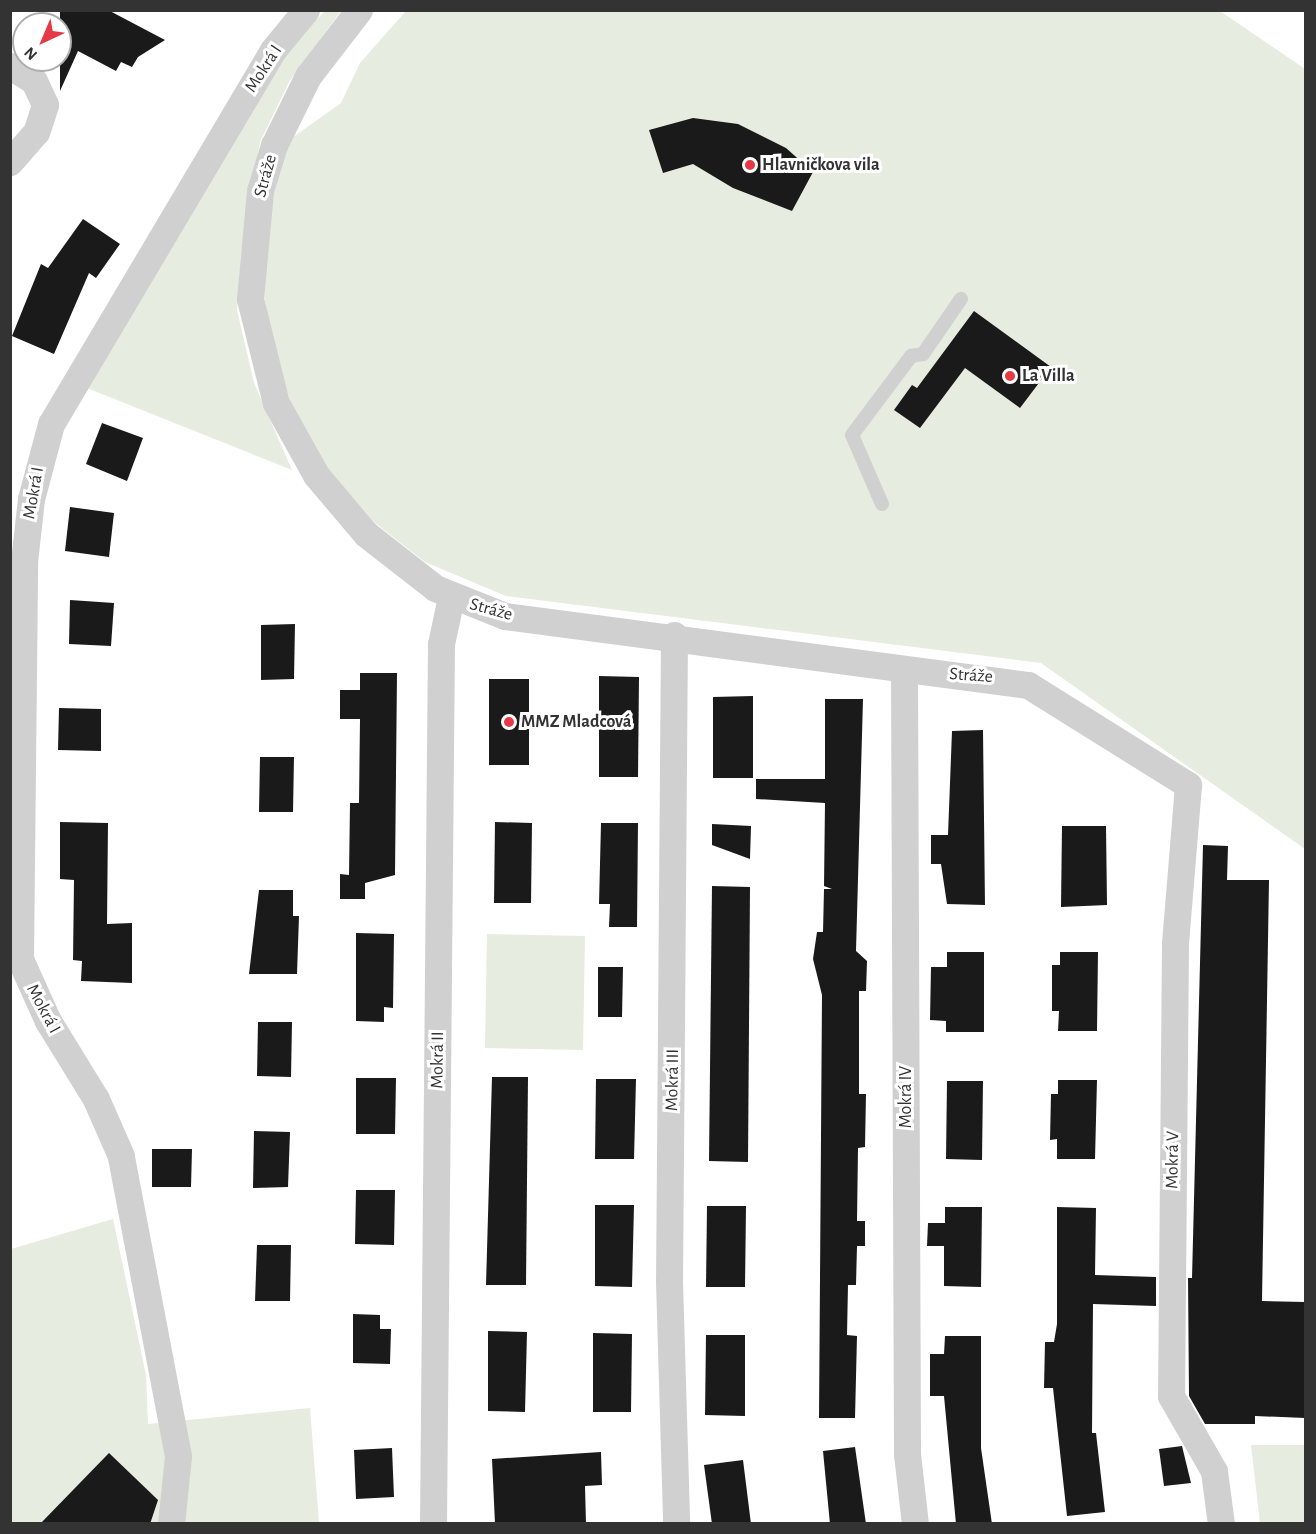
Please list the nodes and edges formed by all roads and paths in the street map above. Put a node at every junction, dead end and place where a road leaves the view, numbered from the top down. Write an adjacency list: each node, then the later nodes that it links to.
1 (306, 10): 11 (street, Mokrá I)
2 (359, 10): 7 (street, Stráže)
3 (10, 66): 4 (street)
4 (10, 162)
5 (961, 299): 6 (lane)
6 (882, 504)
7 (451, 597): 8 (street, Stráže); 12 (street, Mokrá II)
8 (674, 635): 9 (street, Stráže); 13 (street, Mokrá III)
9 (904, 671): 10 (street, Stráže); 14 (street, Mokrá IV)
10 (1188, 785): 15 (street, Mokrá V)
11 (171, 1524)
12 (433, 1524)
13 (676, 1524)
14 (915, 1524)
15 (1221, 1524)

